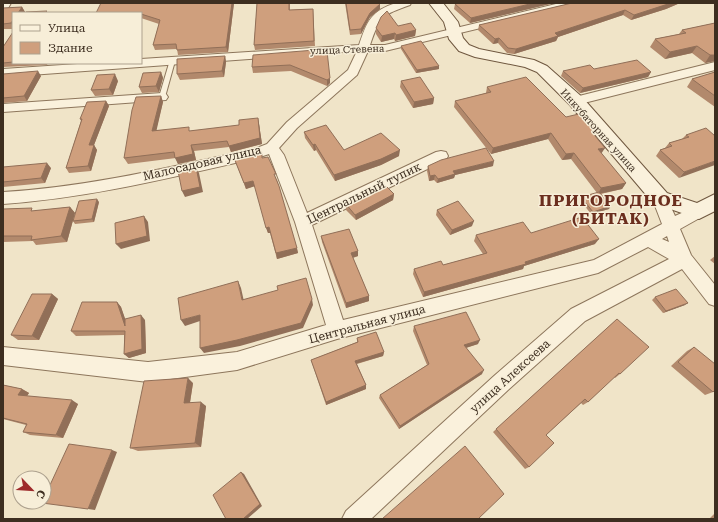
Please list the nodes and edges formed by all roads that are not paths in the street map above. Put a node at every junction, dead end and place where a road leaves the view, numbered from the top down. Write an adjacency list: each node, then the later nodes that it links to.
1 (6, 3): 5 (street)
2 (406, 3): 7 (street, Малосадовая улица)
3 (436, 3): 6 (street, Инкубаторная улица)
4 (573, 3): 6 (street, улица Стевена)
5 (3, 8)
6 (455, 31): 7 (street, улица Стевена); 14 (street, Инкубаторная улица)
7 (364, 48): 8 (street, улица Стевена); 16 (street, Малосадовая улица)
8 (172, 61): 9 (street, улица Стевена); 13 (lane)
9 (142, 63)
10 (127, 64): 12 (street, улица Стевена)
11 (715, 66): 14 (street)
12 (3, 73)
13 (162, 97): 15 (street)
14 (576, 101): 19 (street, Инкубаторная улица)
15 (3, 108)
16 (272, 147): 18 (street, Малосадовая улица); 21 (street)
17 (441, 156): 21 (street, Центральный тупик)
18 (3, 198)
19 (660, 198): 20 (street); 22 (street, Инкубаторная улица)
20 (707, 207): 22 (street, Центральная улица)
21 (303, 222): 26 (street, Центральный тупик)
22 (672, 227): 23 (street, Центральная улица); 24 (street, Инкубаторная улица)
23 (649, 239): 24 (street); 26 (street, Центральная улица)
24 (684, 259): 25 (street); 28 (street, улица Алексеева)
25 (715, 298)
26 (337, 330): 27 (street, Центральная улица)
27 (3, 356)
28 (354, 519)

